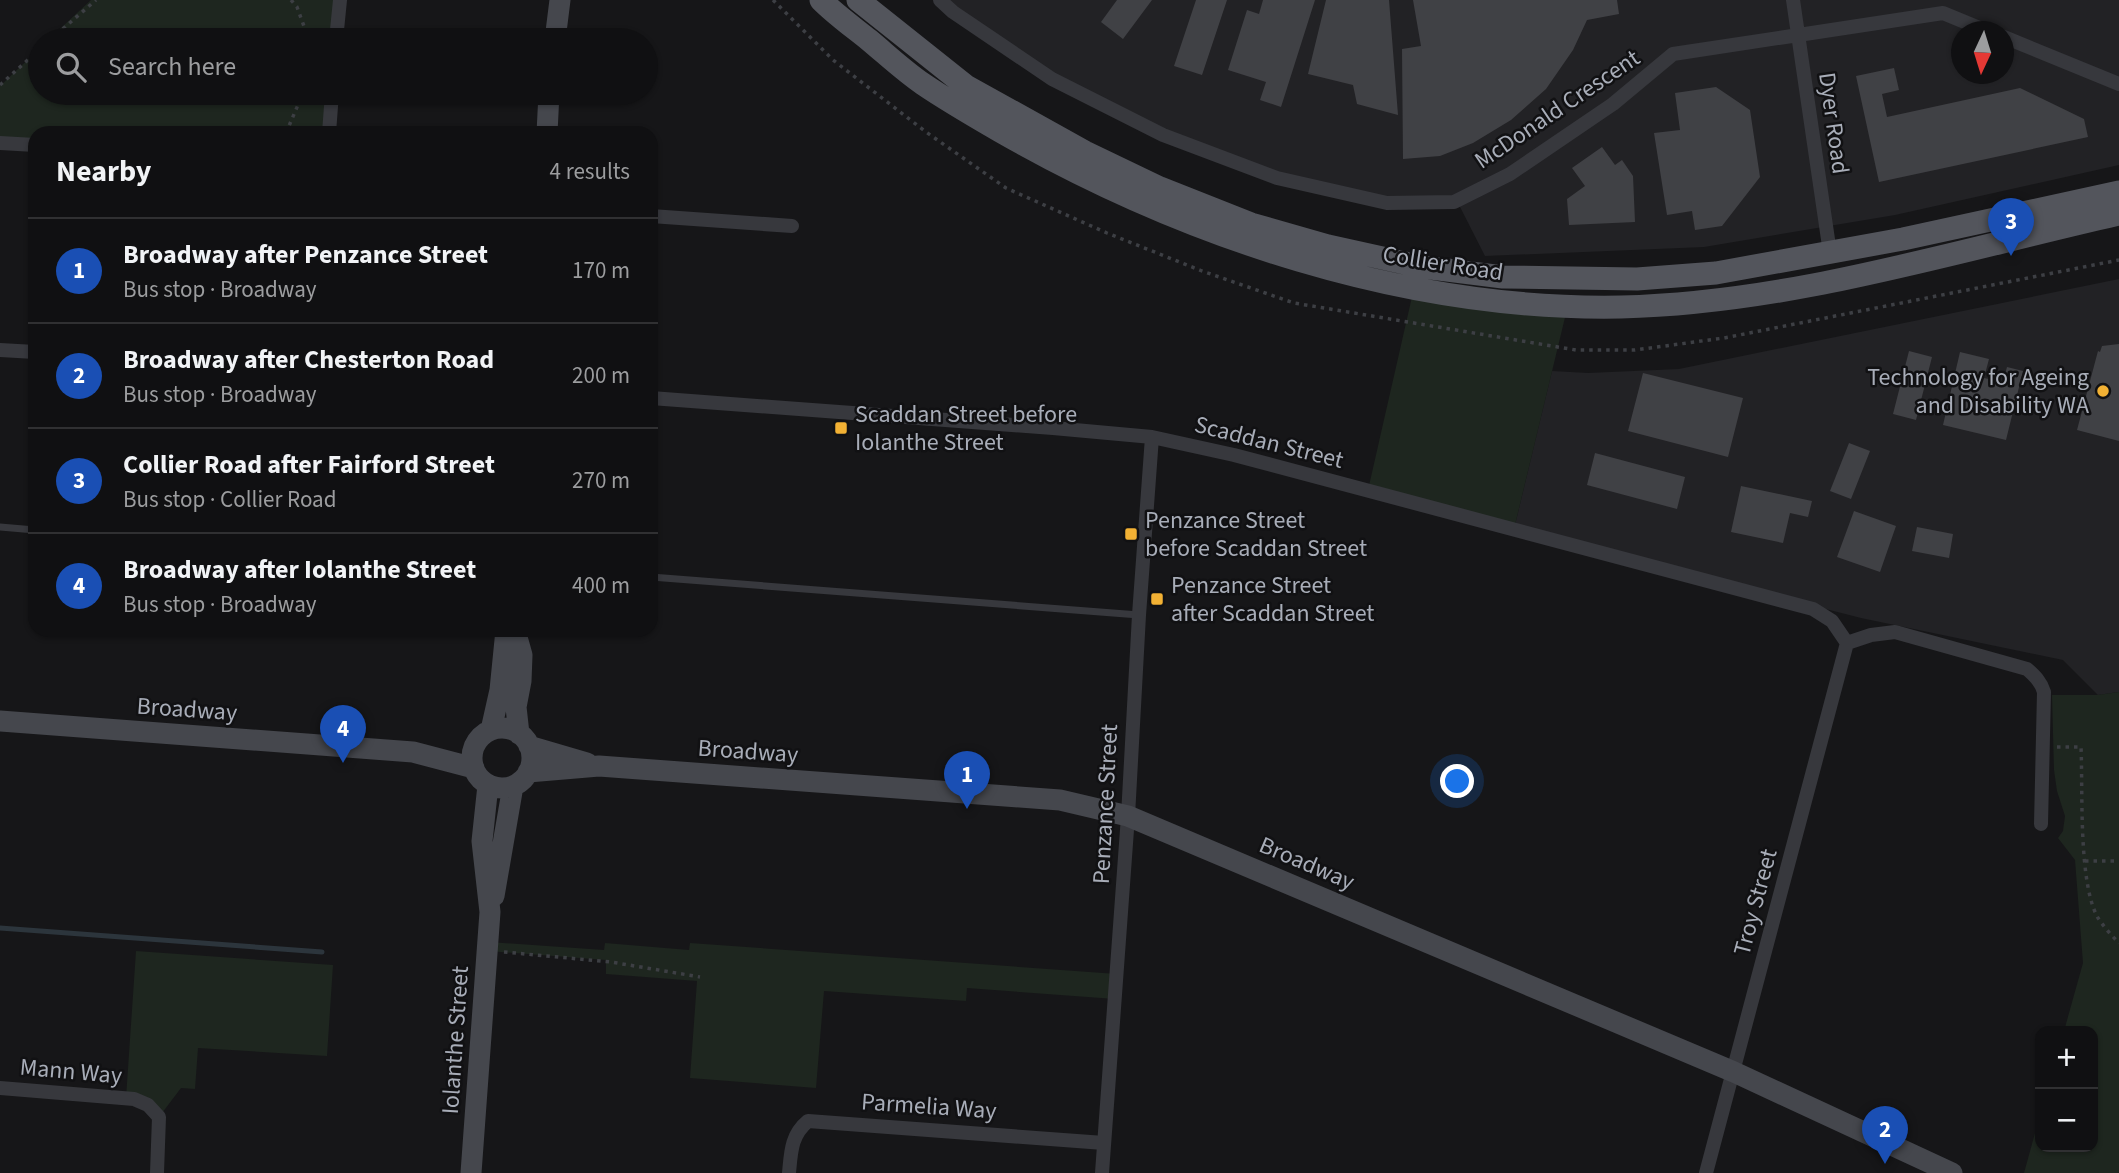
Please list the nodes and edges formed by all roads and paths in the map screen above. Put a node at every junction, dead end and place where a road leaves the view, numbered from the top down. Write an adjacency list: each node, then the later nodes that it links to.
1 (96, 0): 10 (path)
2 (291, 0): 11 (path)
3 (340, 0): 12 (street)
4 (821, 0): 28 (main road, Collier Road)
5 (858, 0): 31 (main road, Collier Road)
6 (940, 0): 14 (street, McDonald Crescent)
7 (1793, 0): 14 (street, Dyer Road)
8 (559, 2): 13 (street)
9 (1962, 21): 14 (street, McDonald Crescent)
10 (64, 28)
11 (305, 28)
12 (337, 28)
13 (556, 28)
14 (1798, 34): 31 (street, Dyer Road)
15 (2014, 41): 17 (street)
16 (28, 60): 18 (path)
17 (2119, 84)
18 (0, 85)
19 (298, 105): 22 (path)
20 (331, 105): 23 (street)
21 (548, 105): 24 (street)
22 (289, 126)
23 (330, 126)
24 (547, 126)
25 (0, 143): 26 (street)
26 (28, 145)
27 (2119, 192): 31 (main road, Collier Road)
28 (2119, 214)
29 (658, 216): 30 (street)
30 (792, 226)
31 (1830, 253)
32 (3, 349): 33 (street)
33 (28, 351)
34 (658, 398): 35 (street, Scaddan Street)
35 (1152, 437): 39 (street, Penzance Street); 42 (street, Scaddan Street)
36 (0, 527): 37 (lane)
37 (28, 529)
38 (658, 578): 39 (lane)
39 (1139, 615): 52 (street, Penzance Street)
40 (505, 637): 44 (street)
41 (517, 637): 45 (street)
42 (1847, 643): 46 (street); 60 (street, Troy Street)
43 (0, 721): 47 (street, Broadway)
44 (483, 737): 45 (street); 47 (street, Broadway); 49 (street)
45 (524, 740): 48 (street, Broadway); 50 (street)
46 (2044, 747): 53 (street); 54 (path)
47 (413, 752): 49 (street, Broadway)
48 (599, 766): 50 (street, Broadway); 52 (street, Broadway)
49 (474, 768): 51 (street)
50 (520, 779): 51 (street); 56 (street, Iolanthe Street)
51 (488, 785): 56 (street, Iolanthe Street)
52 (1128, 816): 60 (street, Broadway); 62 (street, Penzance Street)
53 (2041, 824)
54 (2085, 861): 55 (path); 57 (path)
55 (2119, 861)
56 (490, 912): 58 (street, Iolanthe Street)
57 (2119, 943)
58 (488, 951): 59 (path); 64 (street, Iolanthe Street)
59 (700, 977)
60 (1734, 1072): 67 (street, Troy Street); 68 (street, Broadway)
61 (0, 1088): 63 (street, Mann Way)
62 (1104, 1143): 65 (street, Parmelia Way); 66 (street, Penzance Street)
63 (157, 1173)
64 (471, 1173)
65 (789, 1173)
66 (1102, 1173)
67 (1706, 1173)
68 (1952, 1173)

